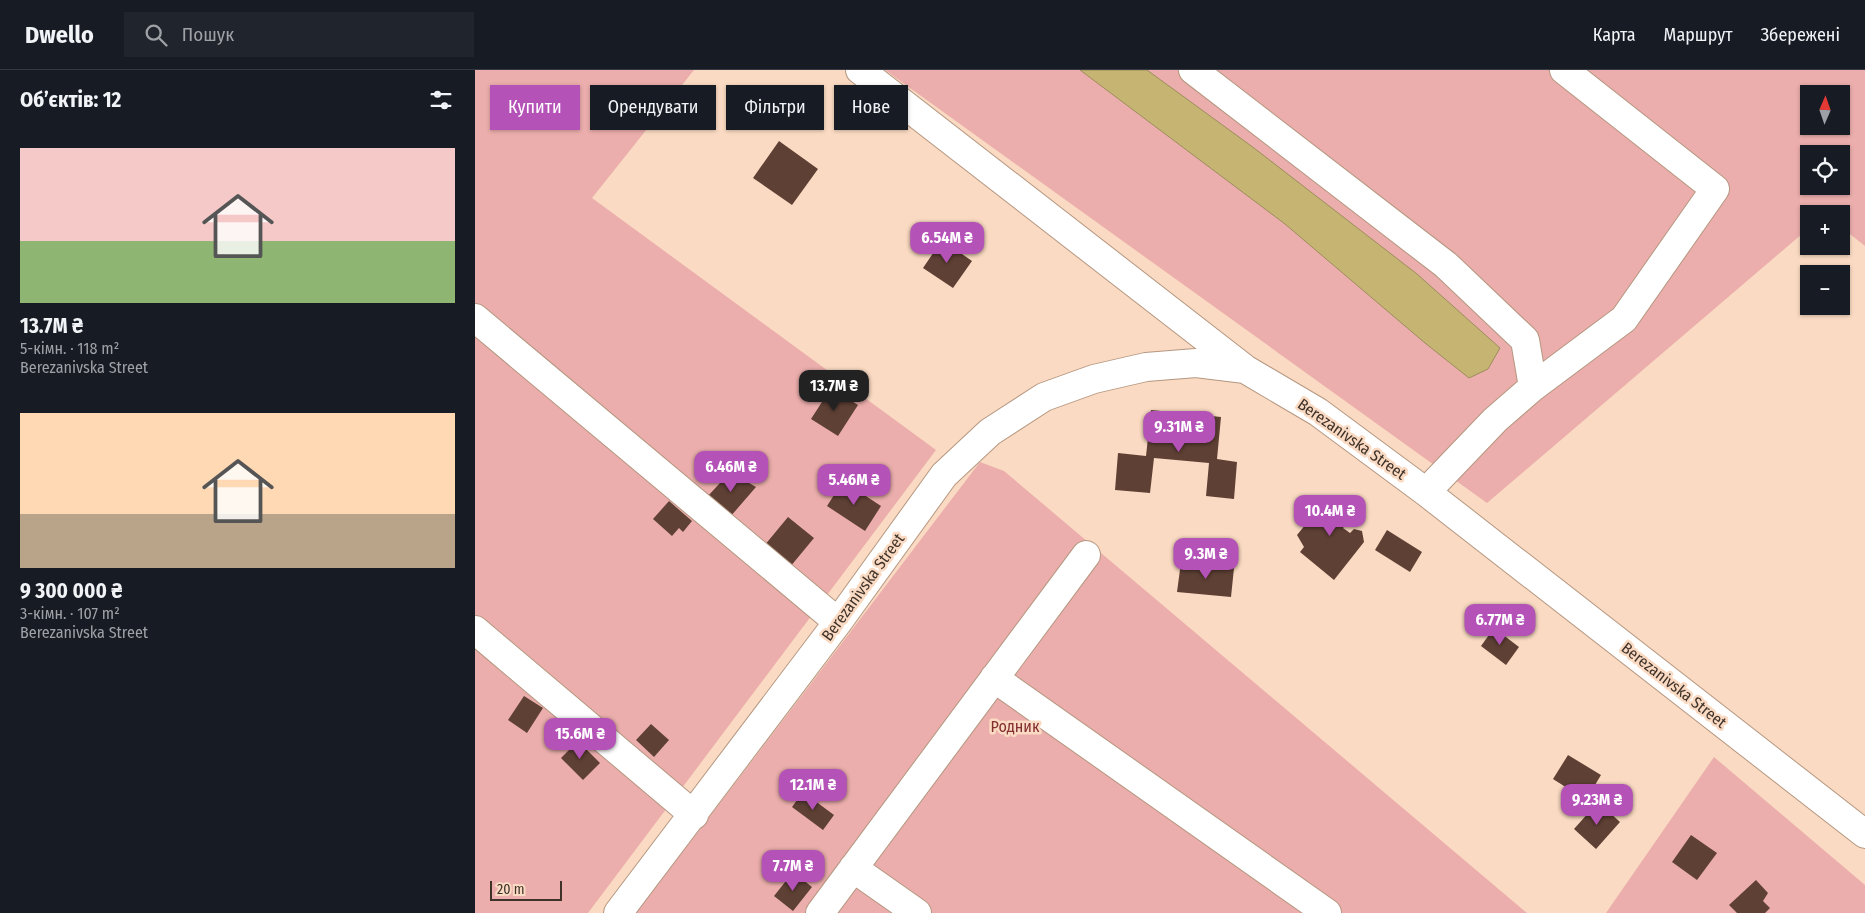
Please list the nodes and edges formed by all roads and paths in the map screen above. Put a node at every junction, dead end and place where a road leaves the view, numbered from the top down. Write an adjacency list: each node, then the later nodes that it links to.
1 (860, 70): 5 (street)
2 (1193, 70): 6 (street)
3 (1564, 70): 6 (street)
4 (475, 318): 9 (street)
5 (1245, 369): 7 (street, Berezanivska Street); 9 (street, Berezanivska Street)
6 (1533, 387): 7 (street)
7 (1426, 492): 13 (street, Berezanivska Street)
8 (1085, 555): 11 (street)
9 (838, 622): 12 (street, Berezanivska Street)
10 (475, 630): 12 (street)
11 (994, 678): 14 (street); 18 (street)
12 (694, 815): 15 (street, Berezanivska Street)
13 (1865, 834)
14 (853, 868): 16 (street); 17 (street)
15 (618, 913)
16 (820, 913)
17 (917, 913)
18 (1327, 913)

